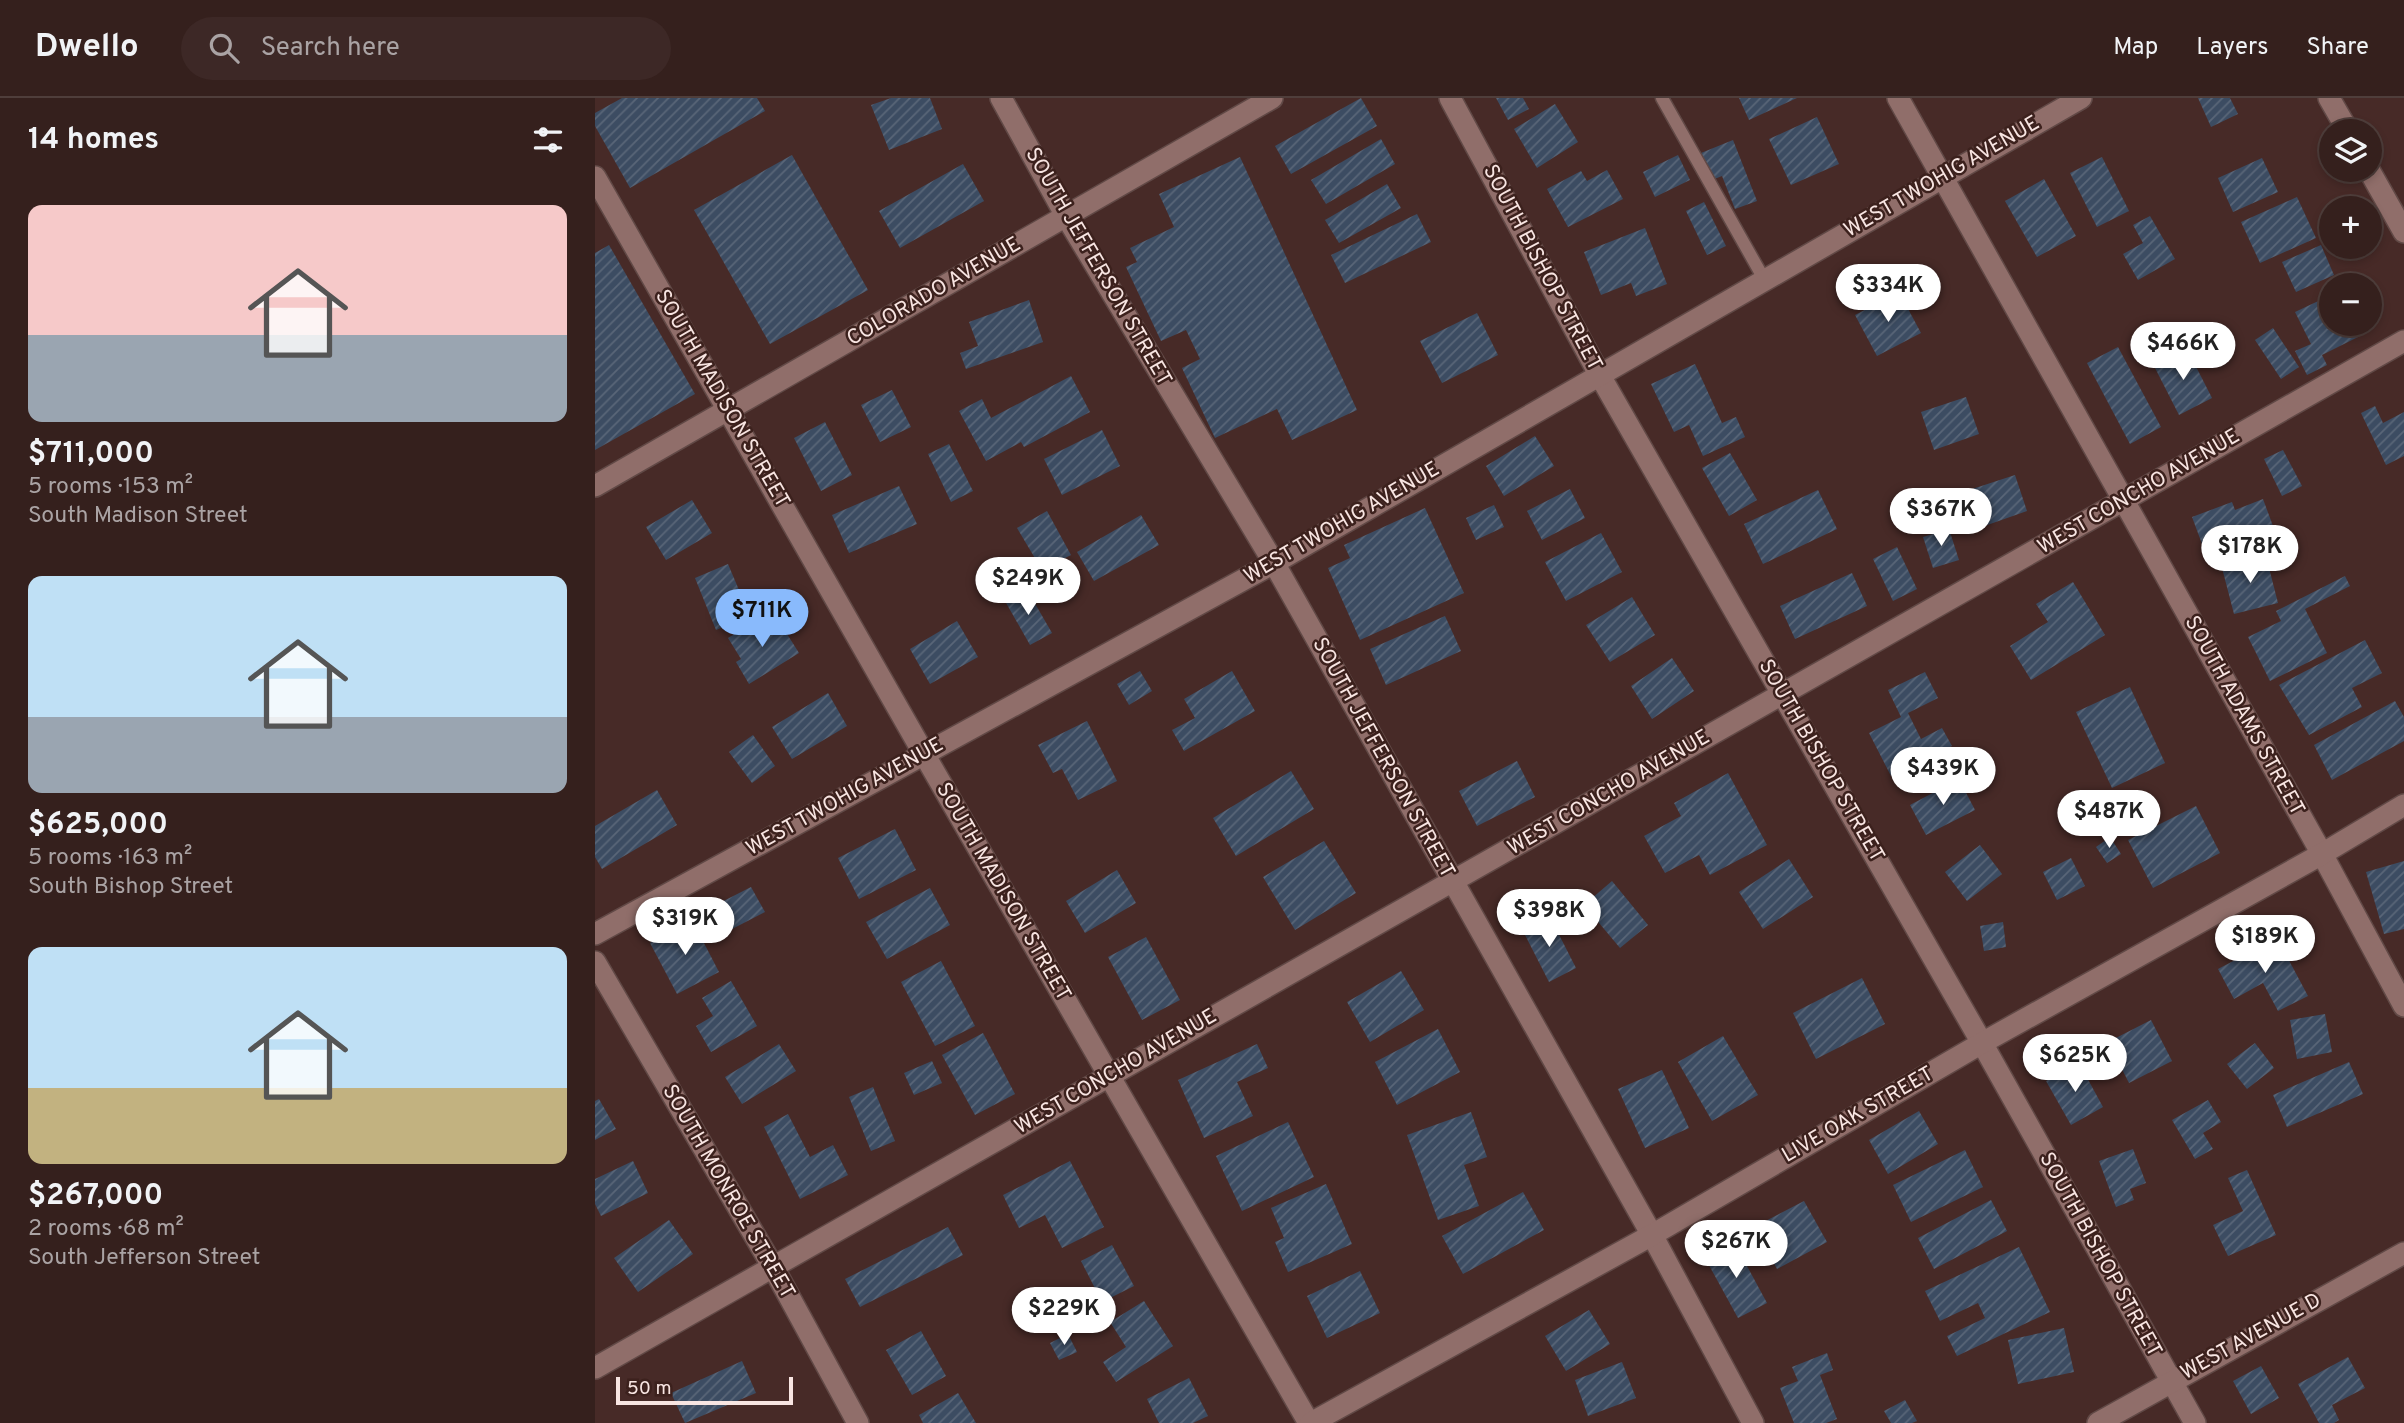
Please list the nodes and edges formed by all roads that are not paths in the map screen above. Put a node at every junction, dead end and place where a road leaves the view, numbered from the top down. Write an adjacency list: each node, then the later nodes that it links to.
1 (1002, 98): 13 (street, SOUTH JEFFERSON STREET)
2 (1272, 98): 13 (street, COLORADO AVENUE)
3 (1450, 98): 17 (street, SOUTH BISHOP STREET)
4 (1662, 98): 15 (lane)
5 (1898, 98): 9 (street, SOUTH ADAMS STREET)
6 (2081, 98): 9 (street, WEST TWOHIG AVENUE)
7 (2329, 98): 8 (street)
8 (2341, 119)
9 (1943, 176): 15 (street, WEST TWOHIG AVENUE); 20 (street, SOUTH ADAMS STREET)
10 (595, 177): 12 (street, SOUTH MADISON STREET)
11 (2376, 182): 14 (street)
12 (602, 204): 18 (street, SOUTH MADISON STREET)
13 (1066, 216): 18 (street, COLORADO AVENUE); 21 (street, SOUTH JEFFERSON STREET)
14 (2404, 232)
15 (1764, 279): 17 (street, WEST TWOHIG AVENUE)
16 (2404, 341): 20 (street, WEST CONCHO AVENUE)
17 (1599, 374): 21 (street, WEST TWOHIG AVENUE); 22 (street, SOUTH BISHOP STREET)
18 (729, 409): 19 (street, COLORADO AVENUE); 23 (street, SOUTH MADISON STREET)
19 (595, 486)
20 (2123, 501): 22 (street, WEST CONCHO AVENUE); 25 (street, SOUTH ADAMS STREET)
21 (1274, 563): 23 (street, WEST TWOHIG AVENUE); 26 (street, SOUTH JEFFERSON STREET)
22 (1783, 694): 26 (street, WEST CONCHO AVENUE); 30 (street, SOUTH BISHOP STREET)
23 (924, 754): 27 (street, WEST TWOHIG AVENUE); 31 (street, SOUTH MADISON STREET)
24 (2404, 805): 25 (street, LIVE OAK STREET)
25 (2322, 854): 29 (street, SOUTH ADAMS STREET); 30 (street, LIVE OAK STREET)
26 (1452, 882): 31 (street, WEST CONCHO AVENUE); 32 (street, SOUTH JEFFERSON STREET)
27 (595, 934)
28 (595, 962): 34 (street, SOUTH MONROE STREET)
29 (2404, 1006)
30 (1982, 1043): 32 (street, LIVE OAK STREET); 36 (street, SOUTH BISHOP STREET)
31 (1109, 1076): 34 (street, WEST CONCHO AVENUE); 38 (street, SOUTH MADISON STREET)
32 (1652, 1235): 38 (street, LIVE OAK STREET); 39 (street, SOUTH JEFFERSON STREET)
33 (2404, 1253): 36 (street, WEST AVENUE D)
34 (773, 1267): 35 (street, WEST CONCHO AVENUE); 37 (street, SOUTH MONROE STREET)
35 (595, 1368)
36 (2170, 1382): 40 (street, WEST AVENUE D); 41 (street, SOUTH BISHOP STREET)
37 (858, 1423)
38 (1310, 1423)
39 (1753, 1423)
40 (2098, 1423)
41 (2195, 1423)

